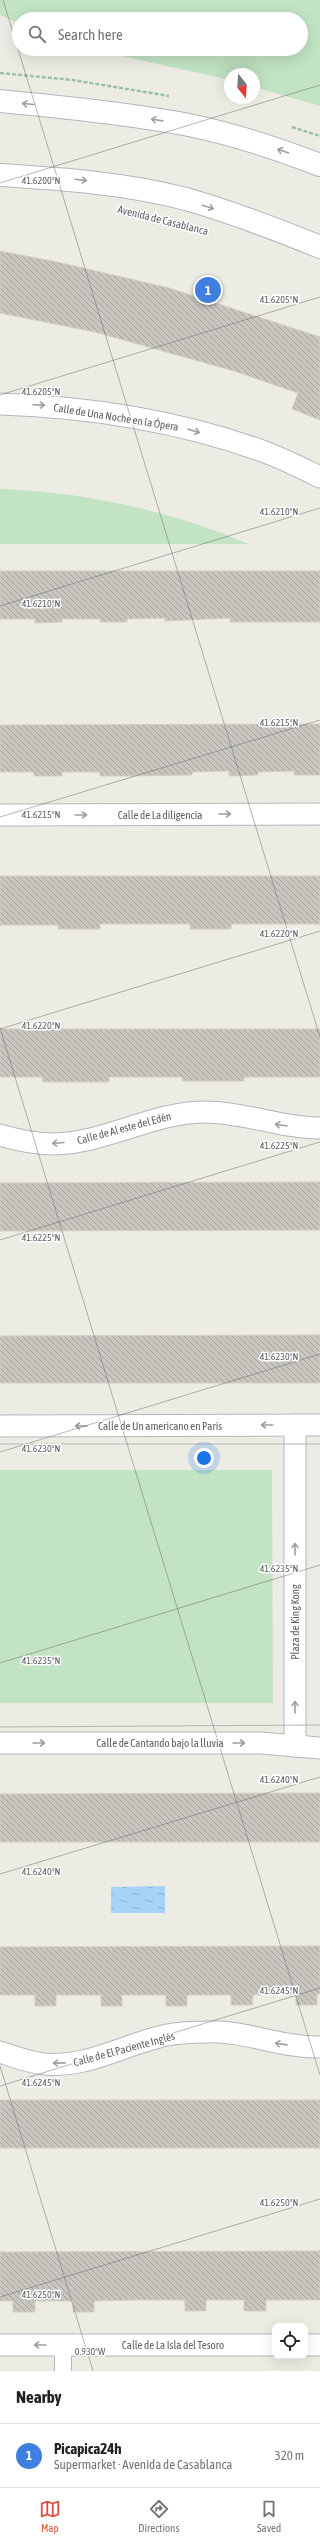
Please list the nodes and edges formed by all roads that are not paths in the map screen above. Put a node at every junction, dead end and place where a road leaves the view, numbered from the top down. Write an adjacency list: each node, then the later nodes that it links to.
1 (0, 101): 2 (main road, one-way to 1)
2 (320, 165)
3 (0, 175): 4 (main road, Avenida de Casablanca, one-way to 4)
4 (320, 247)
5 (0, 404): 6 (street, Calle de Una Noche en la Ópera, one-way to 6)
6 (320, 477)
7 (320, 814): 8 (street, Calle de La diligencia, one-way to 7)
8 (0, 815)
9 (320, 1128): 10 (street, Calle de Al este del Edén, one-way to 10)
10 (0, 1135)
11 (296, 1425): 12 (street, Calle de Un americano en París); 13 (street, Calle de Un americano en París, one-way to 13); 15 (street, Plaza de King Kong, one-way to 11)
12 (320, 1425)
13 (0, 1426)
14 (0, 1743): 15 (street, Calle de Cantando bajo la lluvia, one-way to 15)
15 (294, 1746): 16 (street, Calle de Cantando bajo la lluvia)
16 (320, 1748)
17 (320, 2047): 18 (street, Calle de El Paciente Inglés, one-way to 18)
18 (0, 2052)
19 (0, 2345): 20 (street, Calle de La Isla del Tesoro, one-way to 19)
20 (62, 2345): 21 (street, Calle de La Isla del Tesoro); 24 (street)
21 (272, 2345)
22 (308, 2345): 23 (street)
23 (320, 2345)
24 (63, 2371)

